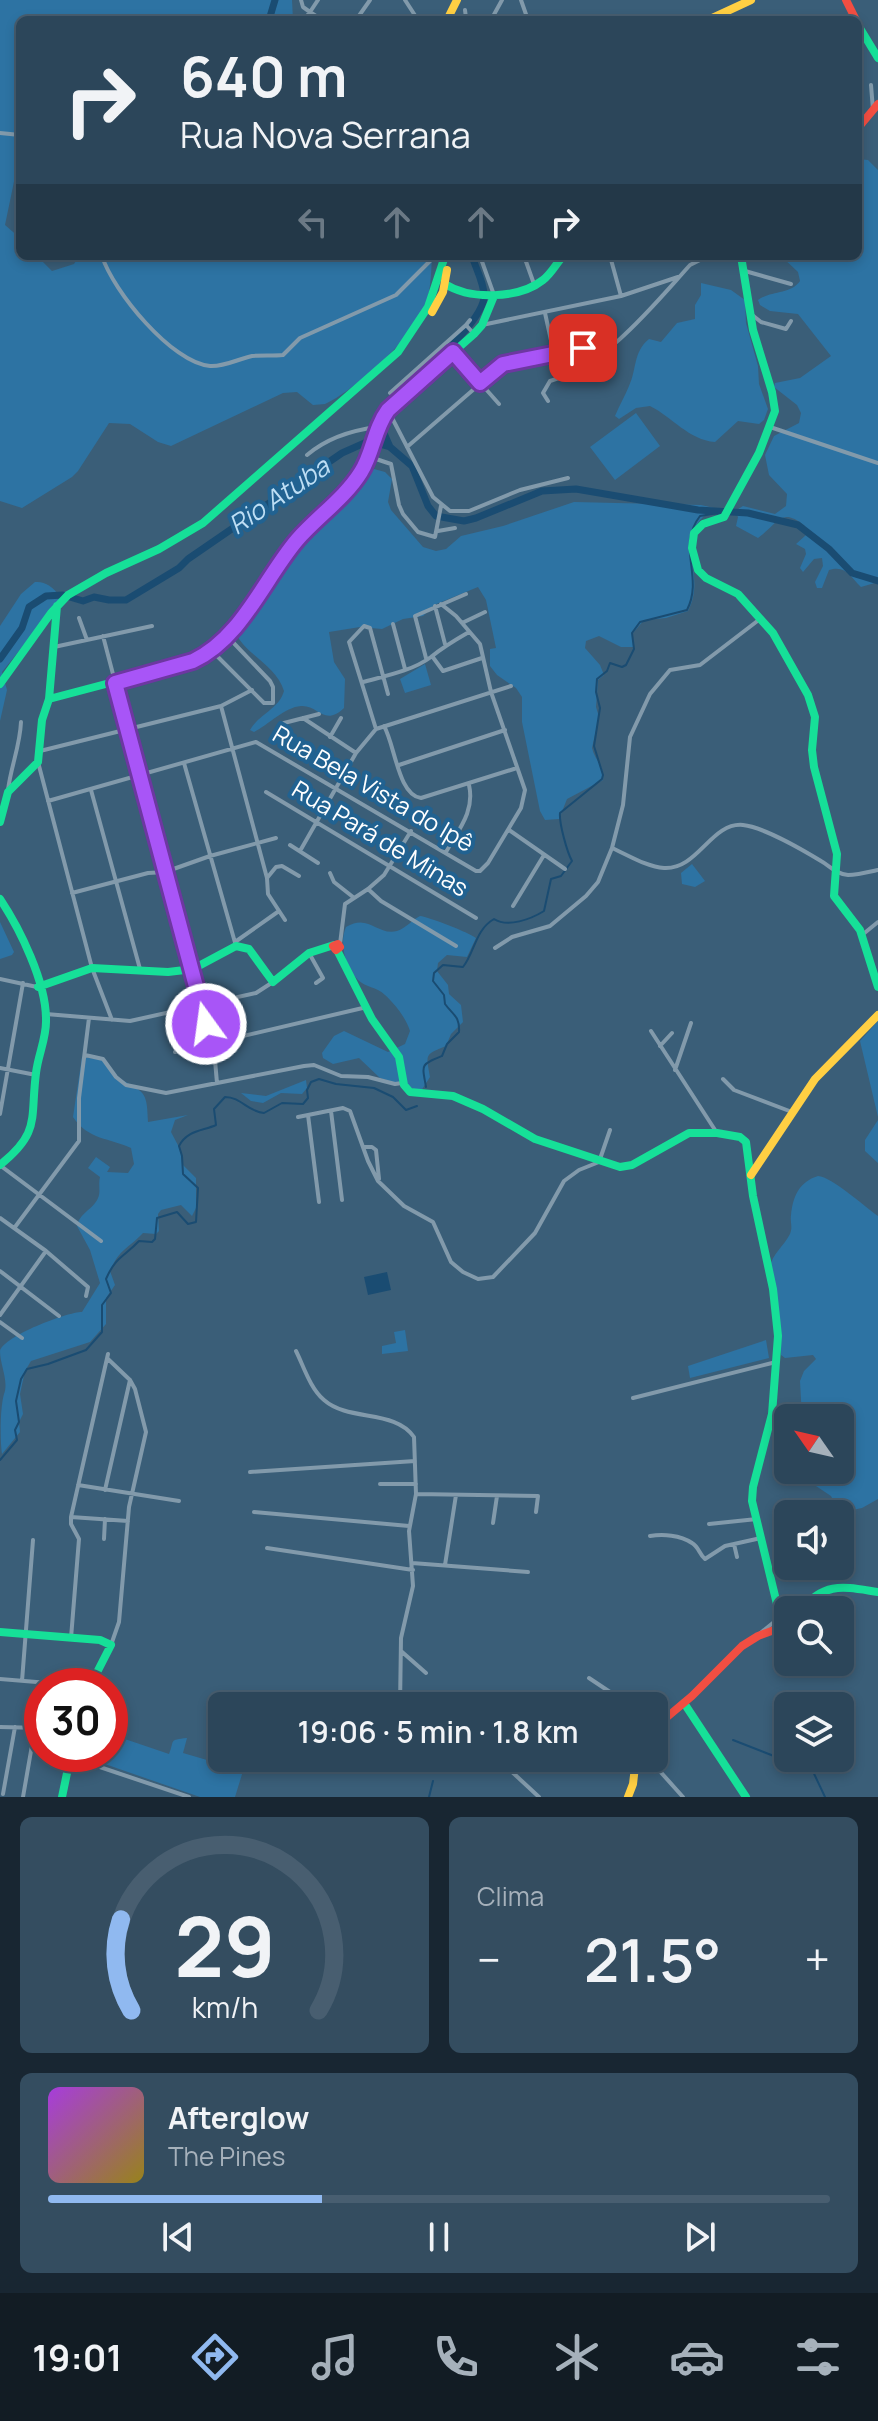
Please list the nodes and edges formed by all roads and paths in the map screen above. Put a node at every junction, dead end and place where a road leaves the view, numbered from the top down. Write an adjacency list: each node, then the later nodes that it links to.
1 (301, 0): 8 (street)
2 (318, 0): 8 (street)
3 (405, 0): 9 (street)
4 (751, 0): 15 (main road)
5 (857, 0): 6 (main road)
6 (848, 4)
7 (465, 10): 14 (street)
8 (310, 12): 10 (street); 11 (street)
9 (413, 13): 12 (street); 13 (street)
10 (307, 16)
11 (316, 16)
12 (411, 16)
13 (415, 16)
14 (466, 16)
15 (722, 16)
16 (862, 31): 17 (main road)
17 (878, 58)
18 (871, 85): 19 (street)
19 (876, 107): 20 (main road)
20 (862, 123)
21 (104, 260): 22 (street)
22 (430, 260)
23 (444, 260): 44 (main road)
24 (446, 260): 35 (main road)
25 (481, 260): 36 (street)
26 (525, 260): 34 (street)
27 (560, 260): 34 (main road)
28 (611, 260): 37 (street)
29 (700, 260): 32 (street)
30 (741, 260): 31 (main road)
31 (742, 270): 33 (street); 39 (main road)
32 (680, 276): 37 (street); 46 (street)
33 (791, 284)
34 (535, 286): 36 (main road)
35 (449, 287): 36 (main road); 44 (main road)
36 (494, 296): 43 (main road)
37 (621, 296): 38 (street)
38 (545, 313): 43 (street); 48 (street)
39 (750, 313): 41 (street); 55 (main road)
40 (470, 320): 42 (street)
41 (791, 321)
42 (466, 325): 45 (street); 50 (street)
43 (482, 325): 45 (main road)
44 (415, 333): 65 (main road)
45 (474, 334): 47 (main road)
46 (615, 341): 48 (street); 51 (street)
47 (453, 352): 49 (street); 53 (main road)
48 (554, 354): 49 (street)
49 (480, 383): 52 (street); 56 (street)
50 (390, 393)
51 (548, 401)
52 (499, 404)
53 (388, 410): 54 (main road); 56 (street)
54 (378, 427): 57 (street); 58 (main road)
55 (770, 427): 59 (street); 69 (main road)
56 (407, 447): 61 (street)
57 (307, 455)
58 (370, 455): 63 (street); 75 (main road)
59 (878, 463)
60 (568, 478): 61 (street)
61 (441, 506): 63 (street)
62 (455, 528): 63 (street)
63 (438, 531)
64 (466, 594): 66 (street)
65 (62, 601): 78 (main road); 86 (main road)
66 (438, 605): 70 (street, Rua Bela Vista do Ipê); 77 (street); 80 (street)
67 (485, 612): 70 (street)
68 (79, 618): 76 (street)
69 (760, 619): 124 (street); 134 (main road)
70 (462, 623): 73 (street, Rua Bela Vista do Ipê)
71 (393, 624): 82 (street)
72 (152, 626): 74 (street)
73 (469, 632): 77 (street); 81 (street, Rua Bela Vista do Ipê)
74 (103, 636): 76 (street); 85 (street)
75 (226, 636): 79 (main road); 88 (street)
76 (87, 640): 78 (street)
77 (445, 644): 80 (street)
78 (54, 647): 91 (main road)
79 (211, 650): 85 (main road); 88 (street)
80 (429, 657): 81 (street); 82 (street)
81 (482, 658): 89 (street, Rua Bela Vista do Ipê)
82 (405, 669): 83 (street)
83 (384, 676): 84 (street); 84 (street); 90 (street)
84 (363, 682): 99 (street)
85 (115, 683): 91 (main road); 100 (street)
86 (0, 684)
87 (511, 686): 89 (street)
88 (252, 690): 92 (street)
89 (491, 692): 98 (street); 101 (street, Rua Bela Vista do Ipê)
90 (388, 694)
91 (49, 699): 104 (main road)
92 (221, 706): 100 (street); 103 (street)
93 (319, 714): 94 (street, Rua Bela Vista do Ipê)
94 (303, 718): 97 (street, Rua Bela Vista do Ipê); 102 (street)
95 (341, 718): 102 (street)
96 (21, 722): 114 (street)
97 (284, 723)
98 (384, 726): 99 (street); 108 (street)
99 (376, 729): 105 (street)
100 (127, 730): 104 (street); 110 (street)
101 (505, 730): 108 (street); 109 (street, Rua Bela Vista do Ipê)
102 (330, 737): 105 (street)
103 (231, 750): 107 (street, Rua Bela Vista do Ipê); 112 (street, Rua Bela Vista do Ipê); 122 (street)
104 (40, 751): 106 (main road)
105 (356, 753): 112 (street)
106 (38, 762): 114 (main road); 116 (street)
107 (184, 763): 110 (street, Rua Bela Vista do Ipê); 128 (street)
108 (399, 765): 111 (street)
109 (517, 768): 111 (street); 119 (street, Rua Bela Vista do Ipê)
110 (139, 776): 113 (street, Rua Bela Vista do Ipê); 133 (street)
111 (469, 785): 126 (street)
112 (337, 787): 118 (street); 120 (street, Rua Bela Vista do Ipê)
113 (91, 790): 116 (street, Rua Bela Vista do Ipê); 138 (street)
114 (8, 792): 117 (main road)
115 (266, 792): 118 (street, Rua Pará de Minas)
116 (48, 801): 140 (street)
117 (0, 822)
118 (316, 822): 125 (street); 130 (street, Rua Pará de Minas)
119 (509, 830): 126 (street, Rua Bela Vista do Ipê); 127 (street)
120 (411, 831): 126 (street, Rua Bela Vista do Ipê); 130 (street)
121 (276, 838): 122 (street)
122 (257, 844): 128 (street); 137 (street)
123 (290, 845): 125 (street)
124 (612, 848): 134 (street); 153 (street)
125 (300, 851): 129 (street)
126 (446, 852)
127 (544, 855): 131 (street); 143 (street)
128 (210, 856): 133 (street); 150 (street)
129 (318, 863)
130 (391, 867): 139 (street); 145 (street, Rua Pará de Minas)
131 (565, 869)
132 (878, 870): 134 (street)
133 (165, 872): 138 (street); 156 (street)
134 (836, 872): 149 (main road)
135 (330, 873): 141 (street)
136 (299, 876): 137 (street)
137 (267, 878): 144 (street)
138 (118, 881): 140 (street); 157 (street)
139 (368, 889): 141 (street); 151 (street)
140 (72, 893): 155 (street)
141 (353, 897): 152 (street)
142 (0, 899): 162 (main road)
143 (513, 906)
144 (279, 911): 146 (street); 148 (street)
145 (476, 918)
146 (285, 920)
147 (878, 922): 149 (street)
148 (249, 933): 150 (street); 150 (street)
149 (862, 935): 163 (main road)
150 (239, 945): 156 (main road); 159 (main road)
151 (456, 946)
152 (337, 947): 154 (main road); 165 (main road)
153 (495, 948)
154 (309, 953): 159 (main road); 161 (street)
155 (92, 968): 157 (main road); 162 (main road); 169 (street)
156 (193, 969): 157 (main road); 164 (street)
157 (140, 970)
158 (0, 979): 160 (street)
159 (273, 982): 164 (street)
160 (23, 983): 162 (street); 180 (street)
161 (316, 983)
162 (38, 987): 166 (main road)
163 (878, 987)
164 (200, 1006): 169 (street); 173 (street)
165 (367, 1007): 173 (street); 185 (main road)
166 (46, 1014): 168 (street); 182 (main road)
167 (878, 1015): 187 (main road)
168 (89, 1018): 169 (street); 176 (street)
169 (112, 1020)
170 (691, 1023): 177 (street)
171 (651, 1031): 174 (street)
172 (672, 1033): 174 (street)
173 (211, 1043): 175 (street); 184 (street)
174 (660, 1046): 178 (street)
175 (175, 1052)
176 (85, 1055): 184 (street); 198 (street)
177 (678, 1061): 178 (street); 181 (street)
178 (670, 1063): 181 (street)
179 (0, 1068): 180 (street)
180 (8, 1070): 182 (street); 188 (street)
181 (675, 1071): 192 (street)
182 (36, 1075): 195 (main road)
183 (723, 1079): 187 (street)
184 (217, 1083): 185 (street)
185 (406, 1087): 194 (main road)
186 (331, 1111): 189 (street); 193 (street); 199 (street)
187 (793, 1113): 196 (main road)
188 (0, 1114)
189 (308, 1115): 190 (street); 200 (street)
190 (298, 1117)
191 (610, 1130): 194 (street)
192 (717, 1133): 194 (main road); 196 (main road)
193 (363, 1147): 197 (street); 197 (street)
194 (599, 1162): 197 (street)
195 (0, 1165): 198 (street)
196 (751, 1175): 213 (main road)
197 (378, 1181)
198 (39, 1195): 202 (street); 203 (street)
199 (342, 1200)
200 (319, 1202)
201 (0, 1218): 202 (street)
202 (15, 1227): 204 (street)
203 (101, 1241)
204 (46, 1251): 206 (street); 207 (street)
205 (0, 1271): 206 (street)
206 (20, 1286): 208 (street); 209 (street)
207 (86, 1296)
208 (0, 1315)
209 (59, 1316)
210 (0, 1322): 211 (street)
211 (22, 1338)
212 (296, 1351): 216 (street)
213 (776, 1362): 215 (street); 231 (main road)
214 (130, 1380): 220 (street); 221 (street); 222 (street)
215 (633, 1398)
216 (415, 1461): 217 (street); 219 (street)
217 (250, 1472)
218 (380, 1484): 219 (street)
219 (416, 1484): 223 (street)
220 (78, 1485): 221 (street); 229 (street)
221 (105, 1490): 222 (street)
222 (132, 1494): 226 (street); 232 (street)
223 (416, 1494): 224 (street); 235 (street)
224 (456, 1495): 225 (street); 244 (street)
225 (497, 1496): 228 (street); 233 (street)
226 (179, 1501)
227 (254, 1512): 235 (street)
228 (536, 1512)
229 (71, 1517): 230 (street); 254 (street)
230 (105, 1519): 232 (street); 238 (street)
231 (757, 1519): 234 (street); 237 (main road)
232 (128, 1521): 256 (street)
233 (493, 1523)
234 (709, 1524)
235 (409, 1526): 243 (street)
236 (650, 1536): 240 (street)
237 (761, 1538): 240 (street); 248 (main road)
238 (104, 1539)
239 (33, 1540): 253 (street)
240 (734, 1544): 242 (street)
241 (267, 1548): 245 (street)
242 (737, 1557)
243 (412, 1563): 244 (street); 245 (street)
244 (445, 1565): 246 (street)
245 (413, 1570): 257 (street)
246 (528, 1572)
247 (878, 1592): 249 (main road)
248 (775, 1596)
249 (812, 1596)
250 (774, 1622): 255 (street)
251 (774, 1631): 255 (main road)
252 (0, 1632): 253 (main road)
253 (25, 1634): 254 (main road); 262 (street)
254 (71, 1638): 256 (main road)
255 (753, 1639): 265 (main road)
256 (111, 1645): 258 (main road)
257 (401, 1651): 259 (street); 263 (street)
258 (98, 1668)
259 (426, 1673)
260 (589, 1678): 264 (street)
261 (0, 1679): 262 (street)
262 (22, 1681)
263 (400, 1692)
264 (610, 1692)
265 (684, 1703): 266 (main road); 283 (main road)
266 (668, 1716)
267 (0, 1727): 268 (street)
268 (15, 1727): 269 (street); 276 (street)
269 (24, 1727)
270 (27, 1772): 277 (street)
271 (67, 1772): 278 (main road)
272 (119, 1772): 279 (street)
273 (512, 1772): 280 (street)
274 (634, 1772): 281 (main road)
275 (661, 1772): 282 (street)
276 (3, 1794)
277 (23, 1797)
278 (62, 1797)
279 (189, 1797)
280 (539, 1797)
281 (628, 1797)
282 (683, 1797)
283 (746, 1797)

